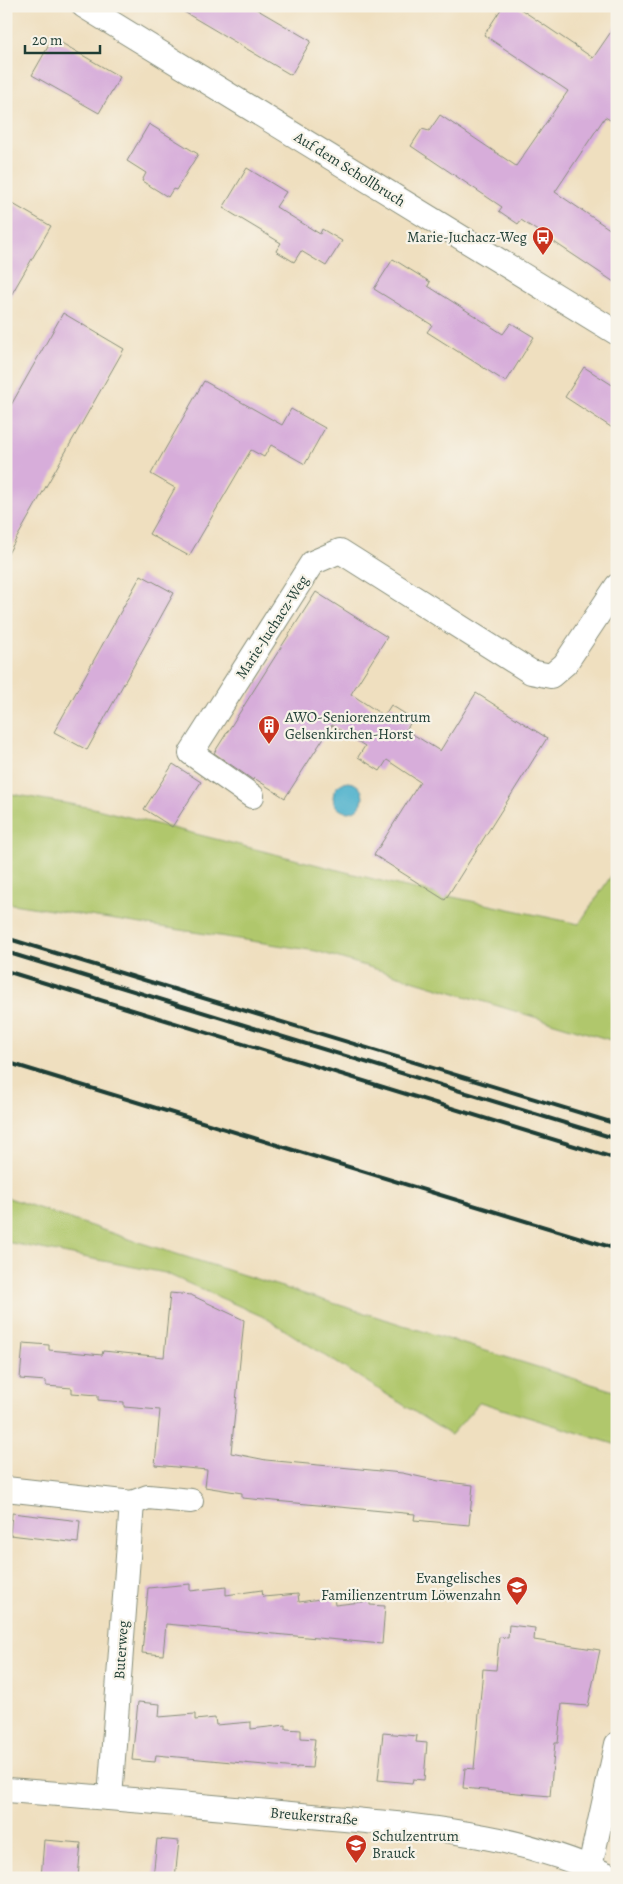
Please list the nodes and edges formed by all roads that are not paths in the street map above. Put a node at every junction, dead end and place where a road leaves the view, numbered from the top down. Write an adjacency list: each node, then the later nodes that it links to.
1 (84, 6): 2 (street, Auf dem Schollbruch)
2 (616, 332)
3 (617, 586): 4 (street, Marie-Juchacz-Weg)
4 (252, 796)
5 (6, 1489): 7 (street)
6 (191, 1501): 7 (street)
7 (132, 1503): 10 (street, Buterweg)
8 (617, 1744): 11 (street)
9 (6, 1790): 10 (street, Breukerstraße)
10 (110, 1798): 11 (street, Breukerstraße)
11 (590, 1867): 12 (street, Breukerstraße)
12 (615, 1878)

